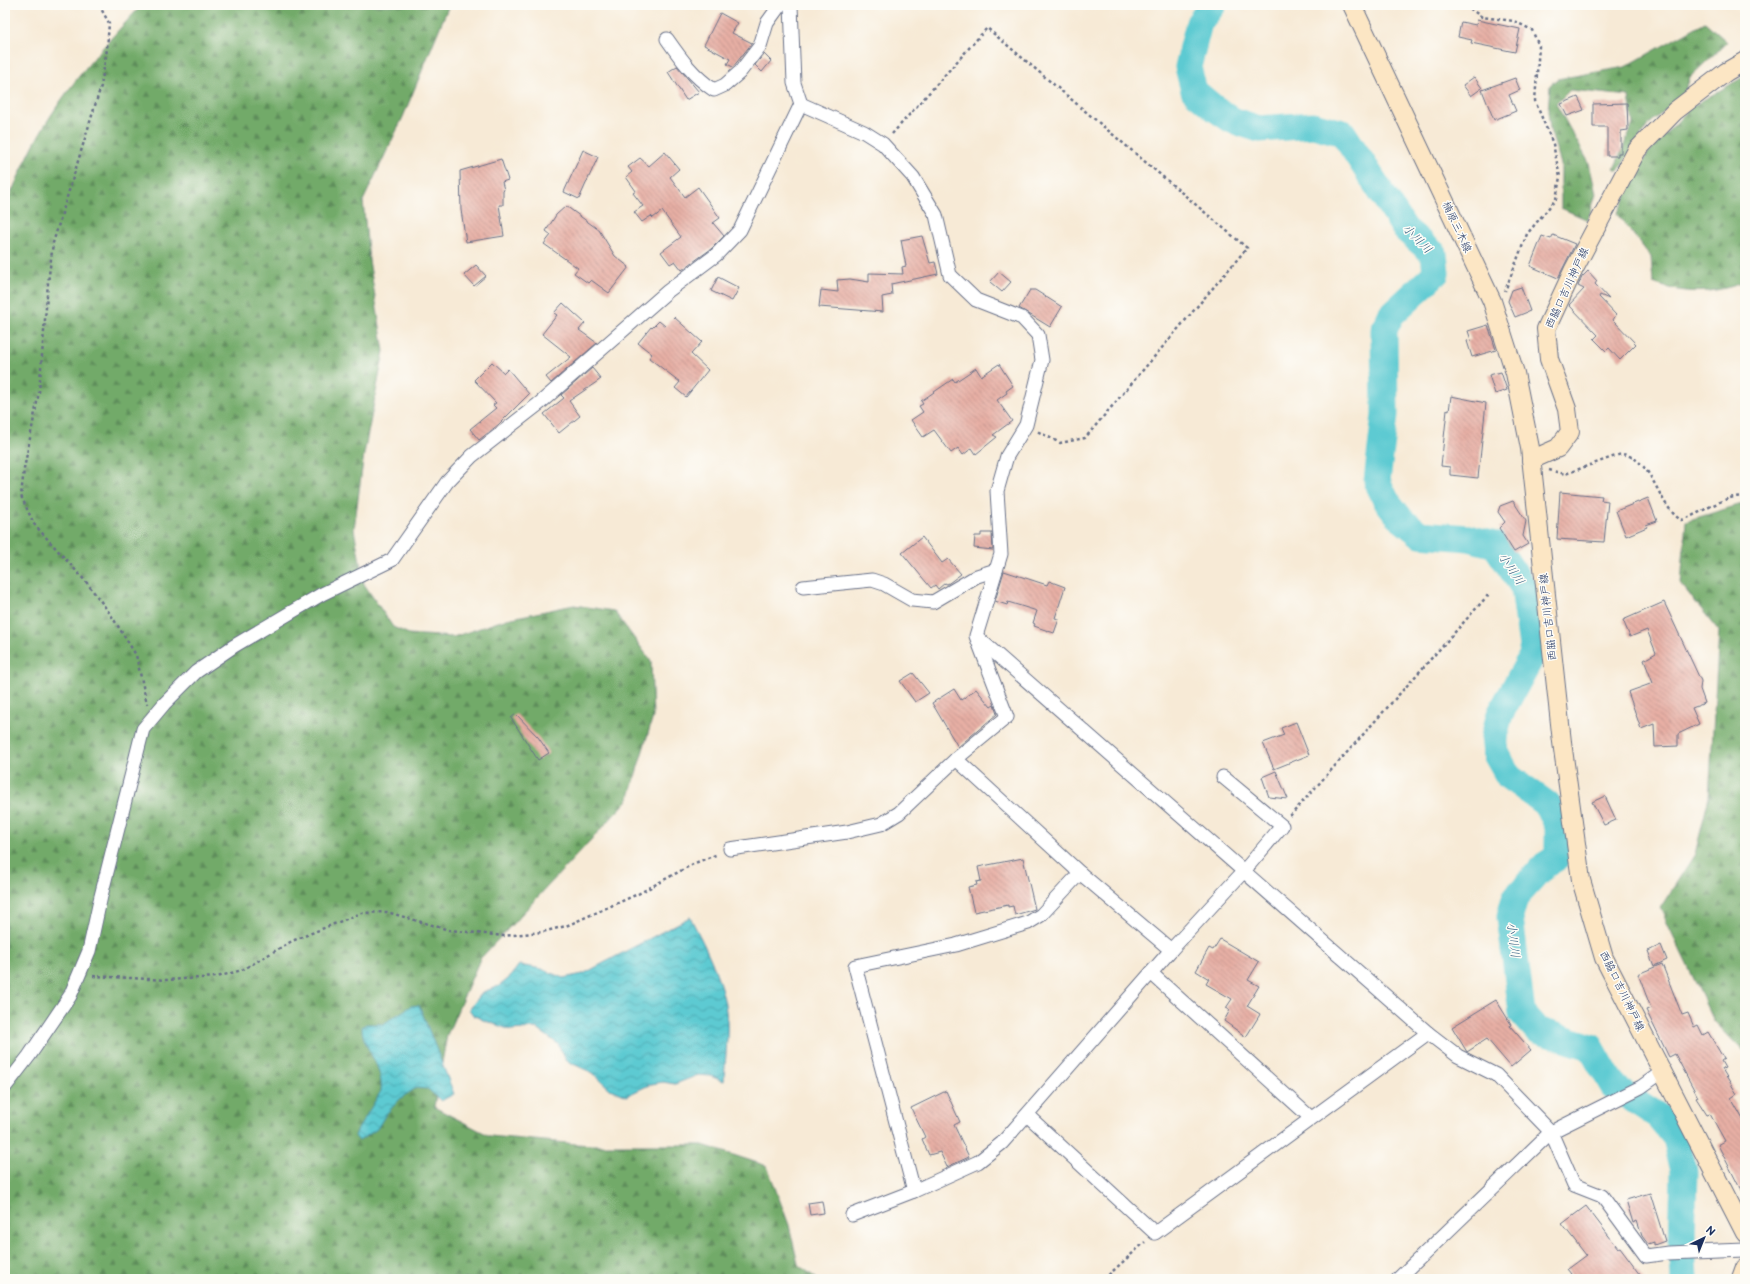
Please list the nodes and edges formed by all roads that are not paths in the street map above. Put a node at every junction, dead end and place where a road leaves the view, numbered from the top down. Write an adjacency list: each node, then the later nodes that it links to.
1 (780, 5): 4 (street)
2 (791, 5): 6 (street)
3 (1352, 5): 7 (main road, 楠原三木線)
4 (667, 38)
5 (1745, 61): 7 (main road, 西脇口吉川神戸線)
6 (801, 104): 8 (street); 20 (street)
7 (1531, 460): 19 (main road, 西脇口吉川神戸線)
8 (996, 570): 9 (street); 10 (street)
9 (803, 587)
10 (976, 636): 11 (street); 14 (street)
11 (956, 760): 13 (street); 15 (street)
12 (1223, 777): 14 (street)
13 (730, 849)
14 (1243, 872): 16 (street); 18 (street)
15 (1080, 873): 16 (street); 24 (street)
16 (1171, 950): 17 (street)
17 (1151, 973): 21 (street); 22 (street)
18 (1428, 1033): 22 (street); 23 (street)
19 (1662, 1072): 23 (street); 26 (main road, 西脇口吉川神戸線)
20 (5, 1087)
21 (1027, 1115): 22 (street); 24 (street)
22 (1311, 1118)
23 (1551, 1132): 27 (street); 29 (street)
24 (914, 1191): 25 (street)
25 (852, 1215)
26 (1745, 1233)
27 (1745, 1250)
28 (1745, 1268): 30 (main road)
29 (1398, 1279)
30 (1741, 1279)

